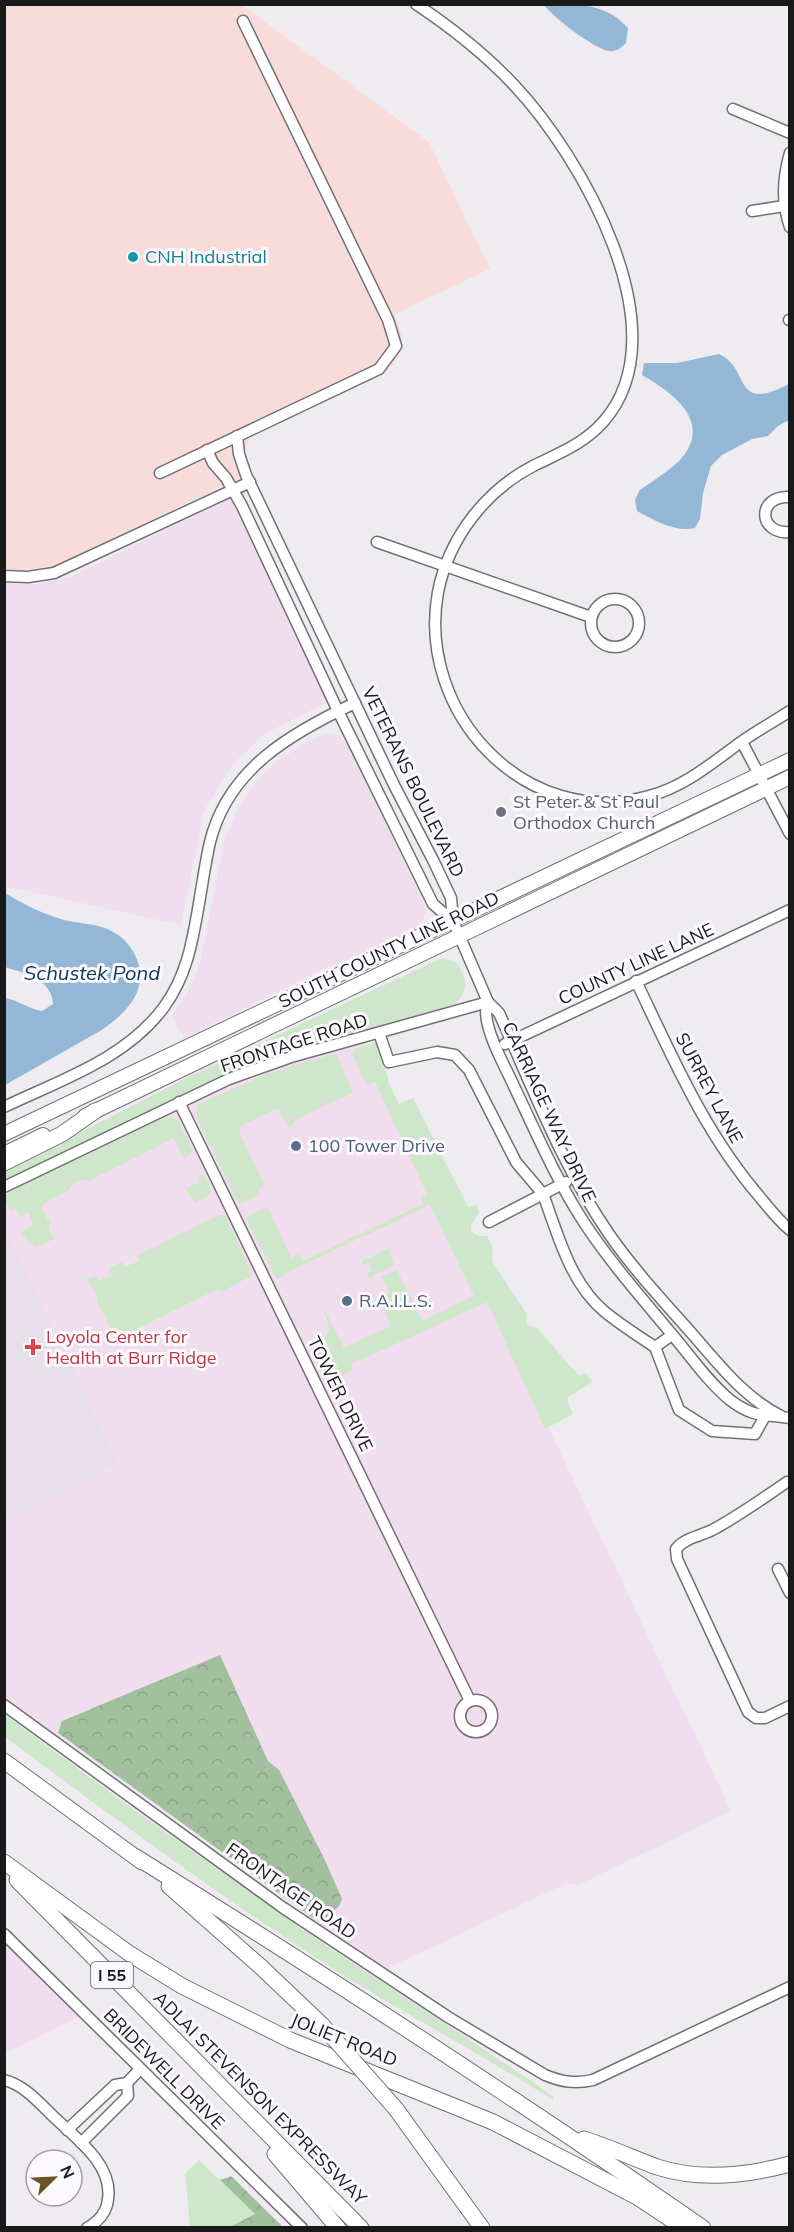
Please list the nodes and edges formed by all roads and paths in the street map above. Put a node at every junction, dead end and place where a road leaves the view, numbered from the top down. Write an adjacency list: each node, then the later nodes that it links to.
1 (416, 4): 17 (street)
2 (243, 21): 9 (street)
3 (733, 109): 4 (street)
4 (789, 133)
5 (789, 153): 6 (street)
6 (784, 206): 7 (street); 8 (street)
7 (752, 211)
8 (789, 227)
9 (237, 436): 10 (street); 12 (street, VETERANS BOULEVARD)
10 (207, 450): 11 (street); 13 (street, VETERANS BOULEVARD)
11 (160, 472)
12 (250, 482): 13 (street); 20 (street, VETERANS BOULEVARD)
13 (233, 490): 18 (street); 21 (street, VETERANS BOULEVARD)
14 (789, 497): 15 (street)
15 (789, 532)
16 (377, 542): 17 (street)
17 (445, 566): 19 (street); 23 (street)
18 (4, 576)
19 (591, 617): 19 (street)
20 (355, 703): 21 (street); 30 (street, VETERANS BOULEVARD)
21 (338, 711): 30 (street, VETERANS BOULEVARD); 38 (street)
22 (789, 711): 23 (street)
23 (742, 742): 25 (street)
24 (789, 759): 25 (main road, SOUTH COUNTY LINE ROAD)
25 (760, 774): 27 (street); 30 (main road, SOUTH COUNTY LINE ROAD)
26 (789, 777): 27 (main road, SOUTH COUNTY LINE ROAD)
27 (767, 788): 28 (street); 31 (main road, SOUTH COUNTY LINE ROAD)
28 (789, 834)
29 (789, 910): 32 (street, COUNTY LINE LANE)
30 (453, 921): 31 (street); 40 (main road, SOUTH COUNTY LINE ROAD)
31 (460, 936): 33 (street); 39 (main road, SOUTH COUNTY LINE ROAD)
32 (636, 981): 35 (street, COUNTY LINE LANE); 48 (street, SURREY LANE)
33 (488, 1002): 34 (street, FRONTAGE ROAD); 35 (street, CARRIAGE WAY DRIVE); 36 (street, CARRIAGE WAY DRIVE)
34 (379, 1033): 37 (street, FRONTAGE ROAD); 46 (street)
35 (511, 1041): 36 (street, COUNTY LINE LANE); 43 (street, CARRIAGE WAY DRIVE)
36 (496, 1047): 44 (street, CARRIAGE WAY DRIVE)
37 (179, 1102): 45 (street, FRONTAGE ROAD); 60 (street, TOWER DRIVE)
38 (4, 1107)
39 (95, 1111): 41 (main road, SOUTH COUNTY LINE ROAD); 42 (highway)
40 (4, 1134)
41 (4, 1154)
42 (4, 1163)
43 (574, 1177): 44 (street); 49 (street, CARRIAGE WAY DRIVE)
44 (562, 1184): 46 (street); 50 (street, CARRIAGE WAY DRIVE)
45 (4, 1187)
46 (543, 1194): 47 (street); 52 (street)
47 (489, 1222)
48 (789, 1230)
49 (610, 1235): 50 (street); 53 (street, CARRIAGE WAY DRIVE)
50 (598, 1243): 51 (street, CARRIAGE WAY DRIVE)
51 (672, 1335): 52 (street); 54 (street, CARRIAGE WAY DRIVE)
52 (655, 1347): 55 (street)
53 (718, 1364): 54 (street); 56 (street, CARRIAGE WAY DRIVE)
54 (706, 1374): 55 (street, CARRIAGE WAY DRIVE)
55 (765, 1416): 56 (street, CARRIAGE WAY DRIVE)
56 (785, 1417)
57 (789, 1483): 62 (street)
58 (778, 1569): 59 (street)
59 (789, 1593)
60 (470, 1701)
61 (4, 1705): 68 (street, FRONTAGE ROAD)
62 (789, 1706)
63 (4, 1761): 64 (highway)
64 (136, 1857): 74 (highway, JOLIET ROAD); 81 (highway, bridge)
65 (4, 1862): 82 (highway, JOLIET ROAD)
66 (4, 1867): 72 (highway, ADLAI STEVENSON EXPRESSWAY / I 55)
67 (4, 1934): 69 (street, BRIDEWELL DRIVE)
68 (789, 1987)
69 (140, 2069): 71 (street); 78 (street, BRIDEWELL DRIVE)
70 (4, 2080): 73 (street)
71 (127, 2083): 73 (street); 75 (street)
72 (219, 2084): 79 (highway); 80 (highway, ADLAI STEVENSON EXPRESSWAY / I 55)
73 (67, 2130): 75 (street)
74 (564, 2132): 76 (highway); 83 (highway, JOLIET ROAD)
75 (81, 2143): 77 (street)
76 (789, 2164)
77 (87, 2228)
78 (302, 2228)
79 (338, 2228)
80 (361, 2228)
81 (482, 2228)
82 (684, 2228)
83 (703, 2228)

